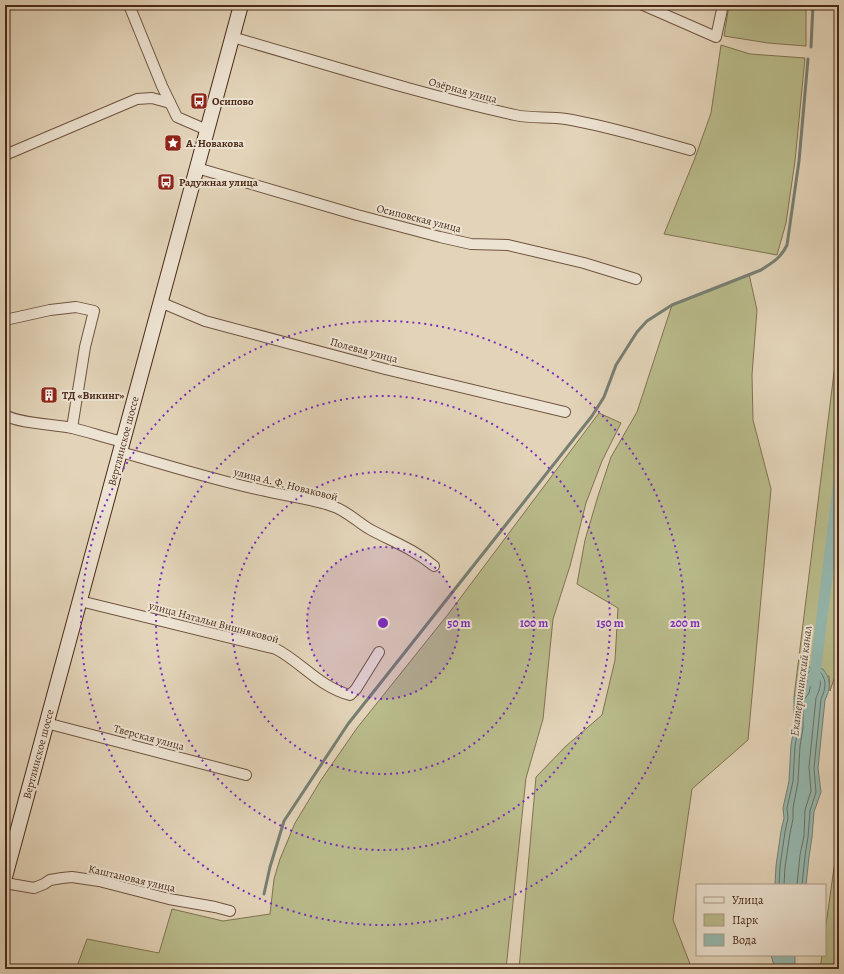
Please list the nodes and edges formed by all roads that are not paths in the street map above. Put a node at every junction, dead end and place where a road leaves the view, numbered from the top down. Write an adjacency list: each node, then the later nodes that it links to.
1 (9, 5): 6 (street)
2 (129, 5): 8 (street)
3 (241, 5): 7 (main road, Вертлинское шоссе)
4 (643, 5): 5 (street)
5 (723, 5)
6 (5, 7)
7 (232, 37): 9 (main road, Вертлинское шоссе); 10 (street, Озёрная улица)
8 (170, 103): 9 (street); 11 (street)
9 (207, 130): 12 (main road, Вертлинское шоссе)
10 (690, 150)
11 (5, 155)
12 (197, 168): 13 (street, Осиповская улица); 14 (main road, Вертлинское шоссе)
13 (636, 279)
14 (160, 302): 16 (street, Полевая улица); 19 (main road, Вертлинское шоссе)
15 (5, 320): 18 (street)
16 (565, 412)
17 (8, 418): 18 (street, улица А. Ф. Новаковой)
18 (72, 428): 19 (street, улица А. Ф. Новаковой)
19 (122, 447): 20 (street, улица А. Ф. Новаковой); 21 (main road, Вертлинское шоссе)
20 (434, 566)
21 (80, 601): 22 (street, улица Натальи Вишняковой); 23 (main road, Вертлинское шоссе)
22 (380, 652)
23 (46, 723): 24 (street, Тверская улица); 25 (main road, Вертлинское шоссе)
24 (246, 775)
25 (5, 877)
26 (5, 883): 27 (street, Каштановая улица)
27 (230, 911)

